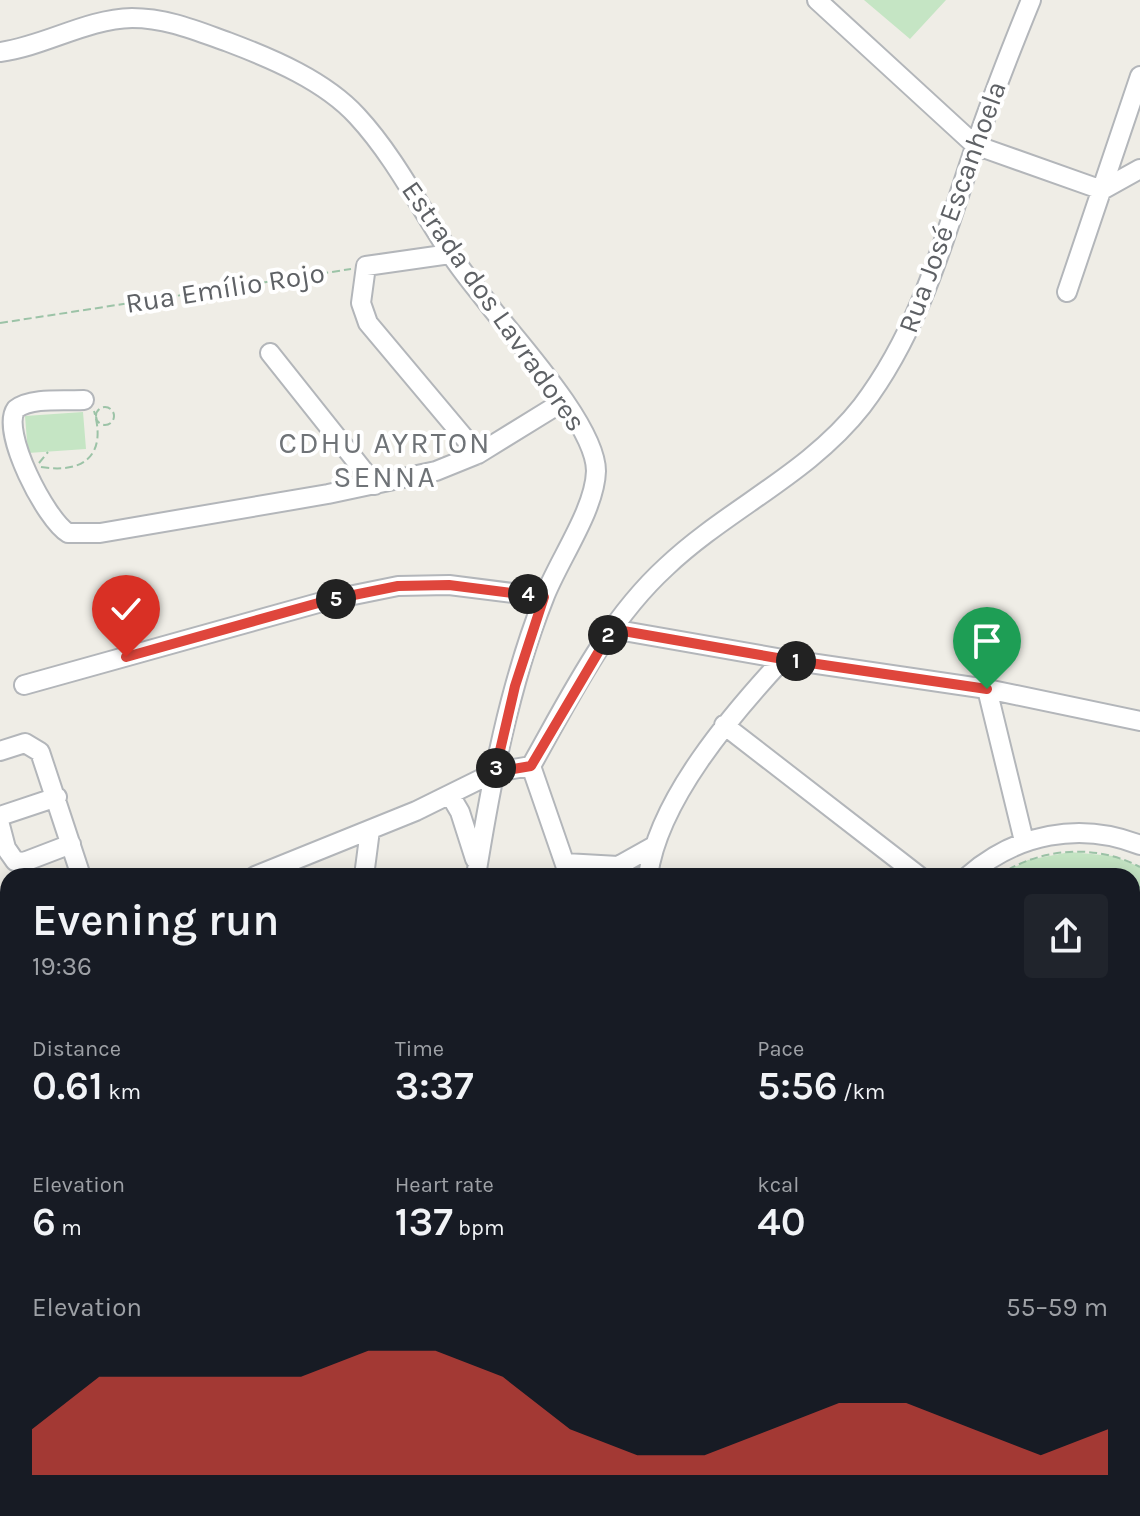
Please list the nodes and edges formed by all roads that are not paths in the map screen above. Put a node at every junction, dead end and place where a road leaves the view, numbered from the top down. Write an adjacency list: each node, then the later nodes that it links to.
1 (817, 0): 5 (street)
2 (1031, 0): 5 (street, Rua José Escanhoela)
3 (0, 52): 8 (street, Estrada dos Lavradores)
4 (1140, 76): 7 (street)
5 (975, 145): 7 (street); 16 (street, Rua José Escanhoela)
6 (1140, 169): 7 (street)
7 (1102, 190): 9 (street)
8 (450, 254): 11 (street, Estrada dos Lavradores); 13 (street)
9 (1067, 292)
10 (270, 353): 14 (street)
11 (564, 401): 13 (street); 15 (street, Estrada dos Lavradores)
12 (87, 403): 14 (street)
13 (478, 454): 14 (street)
14 (375, 485)
15 (544, 597): 18 (street); 24 (street, Estrada dos Lavradores)
16 (612, 629): 17 (street); 23 (street, Rua José Escanhoela)
17 (783, 659): 19 (street); 21 (street)
18 (24, 685)
19 (987, 689): 20 (street); 30 (street)
20 (1140, 721)
21 (724, 725): 33 (street); 42 (street)
22 (0, 751): 26 (street)
23 (531, 766): 24 (street); 39 (street)
24 (495, 772): 25 (street); 38 (street, Estrada dos Lavradores)
25 (450, 795): 29 (street); 37 (street)
26 (57, 797): 27 (street); 31 (street)
27 (0, 816)
28 (0, 825): 31 (street)
29 (370, 830): 35 (street); 36 (street)
30 (1024, 841): 32 (street); 43 (street)
31 (71, 844): 34 (street)
32 (1140, 845)
33 (652, 847): 40 (street); 41 (street)
34 (78, 868)
35 (275, 868)
36 (365, 868)
37 (476, 868)
38 (478, 868)
39 (566, 868)
40 (592, 868)
41 (649, 868)
42 (909, 868)
43 (979, 868)

